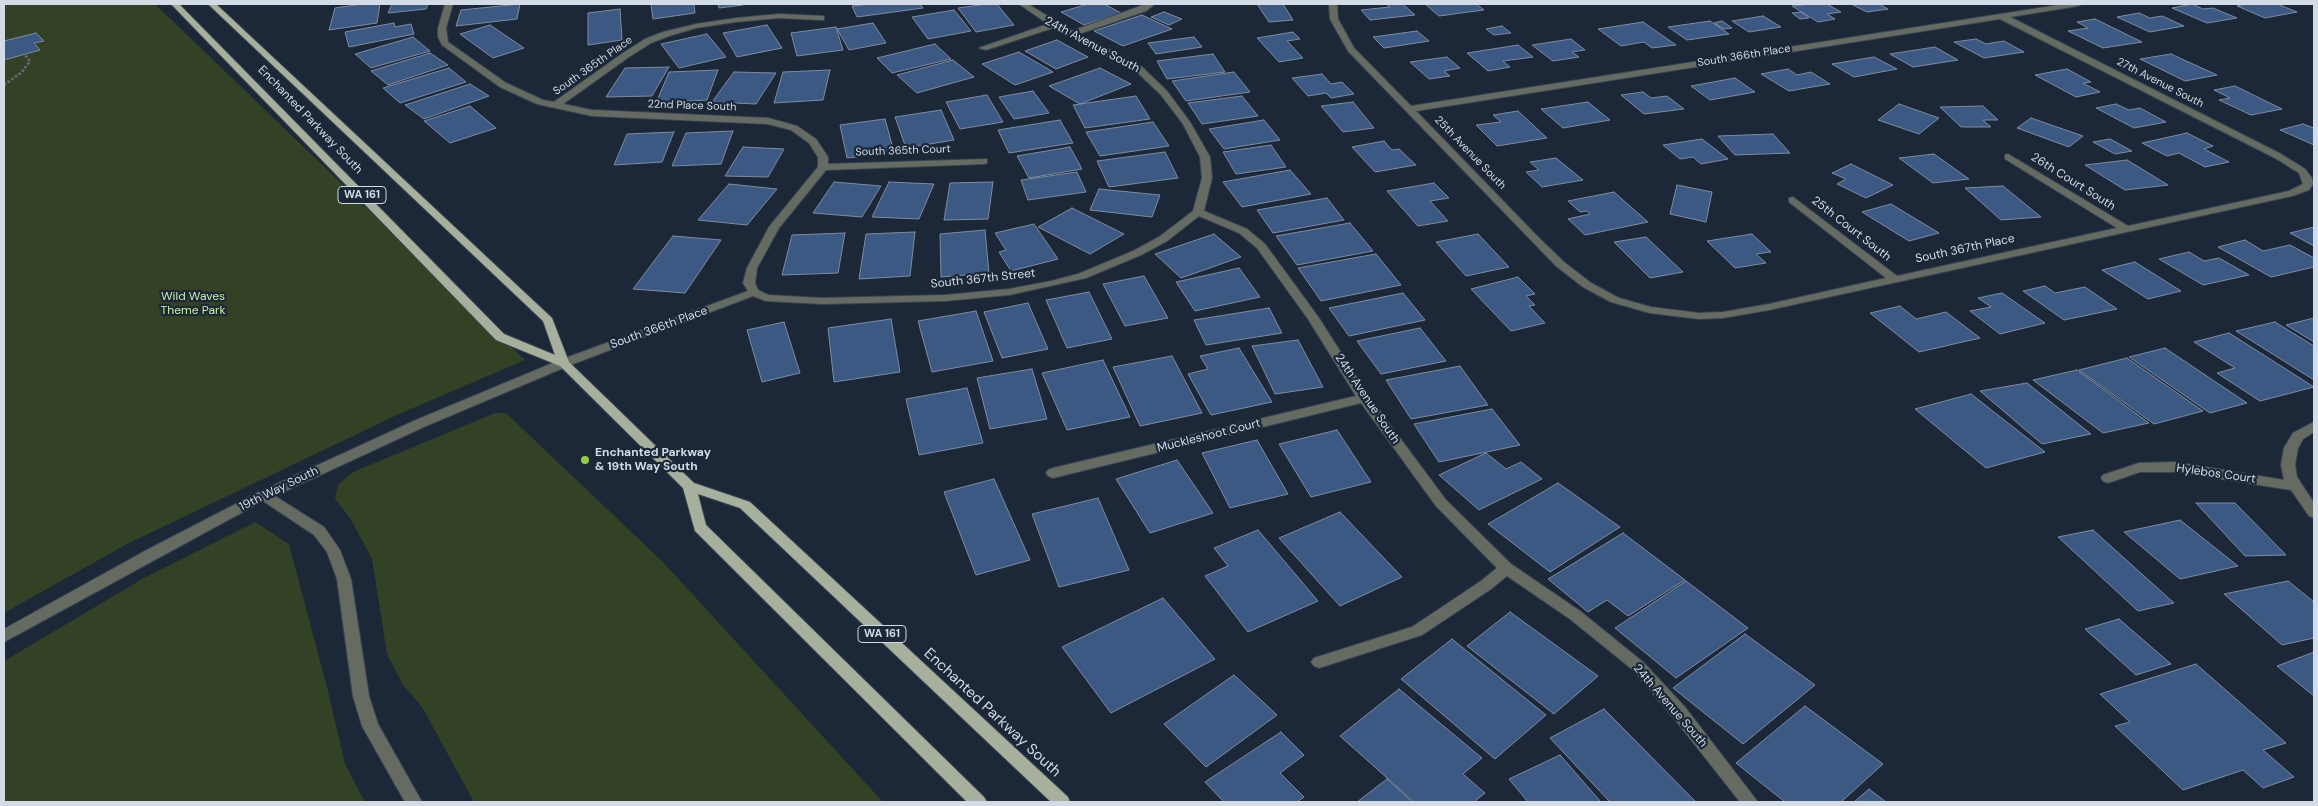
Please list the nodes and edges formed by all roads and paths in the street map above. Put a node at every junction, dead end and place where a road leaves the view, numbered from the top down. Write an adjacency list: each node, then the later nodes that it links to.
1 (175, 4): 27 (main road, Enchanted Parkway South / WA 161)
2 (212, 4): 27 (main road, Enchanted Parkway South / WA 161)
3 (449, 4): 15 (street, 22nd Place South)
4 (1023, 4): 10 (street, 24th Avenue South)
5 (1151, 4): 11 (street)
6 (1333, 4): 16 (street, 25th Avenue South)
7 (2078, 4): 8 (street, South 366th Place)
8 (2001, 16): 16 (street, South 366th Place); 20 (street, 27th Avenue South)
9 (821, 18): 15 (street, South 365th Place)
10 (1054, 25): 11 (street, 24th Avenue South); 12 (street)
11 (1072, 34): 22 (street, 24th Avenue South)
12 (983, 48)
13 (25, 54): 14 (path)
14 (4, 85)
15 (555, 106): 19 (street, 22nd Place South)
16 (1410, 109): 26 (street, 25th Avenue South)
17 (2008, 157): 23 (street, 26th Court South)
18 (984, 161): 19 (street, South 365th Court)
19 (823, 167): 25 (street)
20 (2308, 178): 23 (street, South 367th Place)
21 (1793, 200): 24 (street, 25th Court South)
22 (1198, 212): 25 (street, South 367th Street); 28 (street, 24th Avenue South)
23 (2124, 228): 24 (street, South 367th Place)
24 (1894, 278): 26 (street, South 367th Place)
25 (754, 292): 27 (street, South 366th Place)
26 (1615, 300)
27 (564, 363): 32 (main road, Enchanted Parkway South / WA 161); 34 (street, 19th Way South)
28 (1364, 398): 30 (street, Muckleshoot Court); 36 (street, 24th Avenue South)
29 (2314, 426): 33 (street)
30 (1053, 474)
31 (2108, 478): 33 (street, Hylebos Court)
32 (689, 486): 40 (main road); 41 (main road, Enchanted Parkway South / WA 161)
33 (2294, 486): 35 (street)
34 (264, 495): 37 (street, 19th Way South); 39 (street)
35 (2314, 513)
36 (1506, 568): 38 (street); 42 (street, 24th Avenue South)
37 (4, 636)
38 (1319, 662)
39 (414, 802)
40 (978, 802)
41 (1062, 802)
42 (1750, 802)

